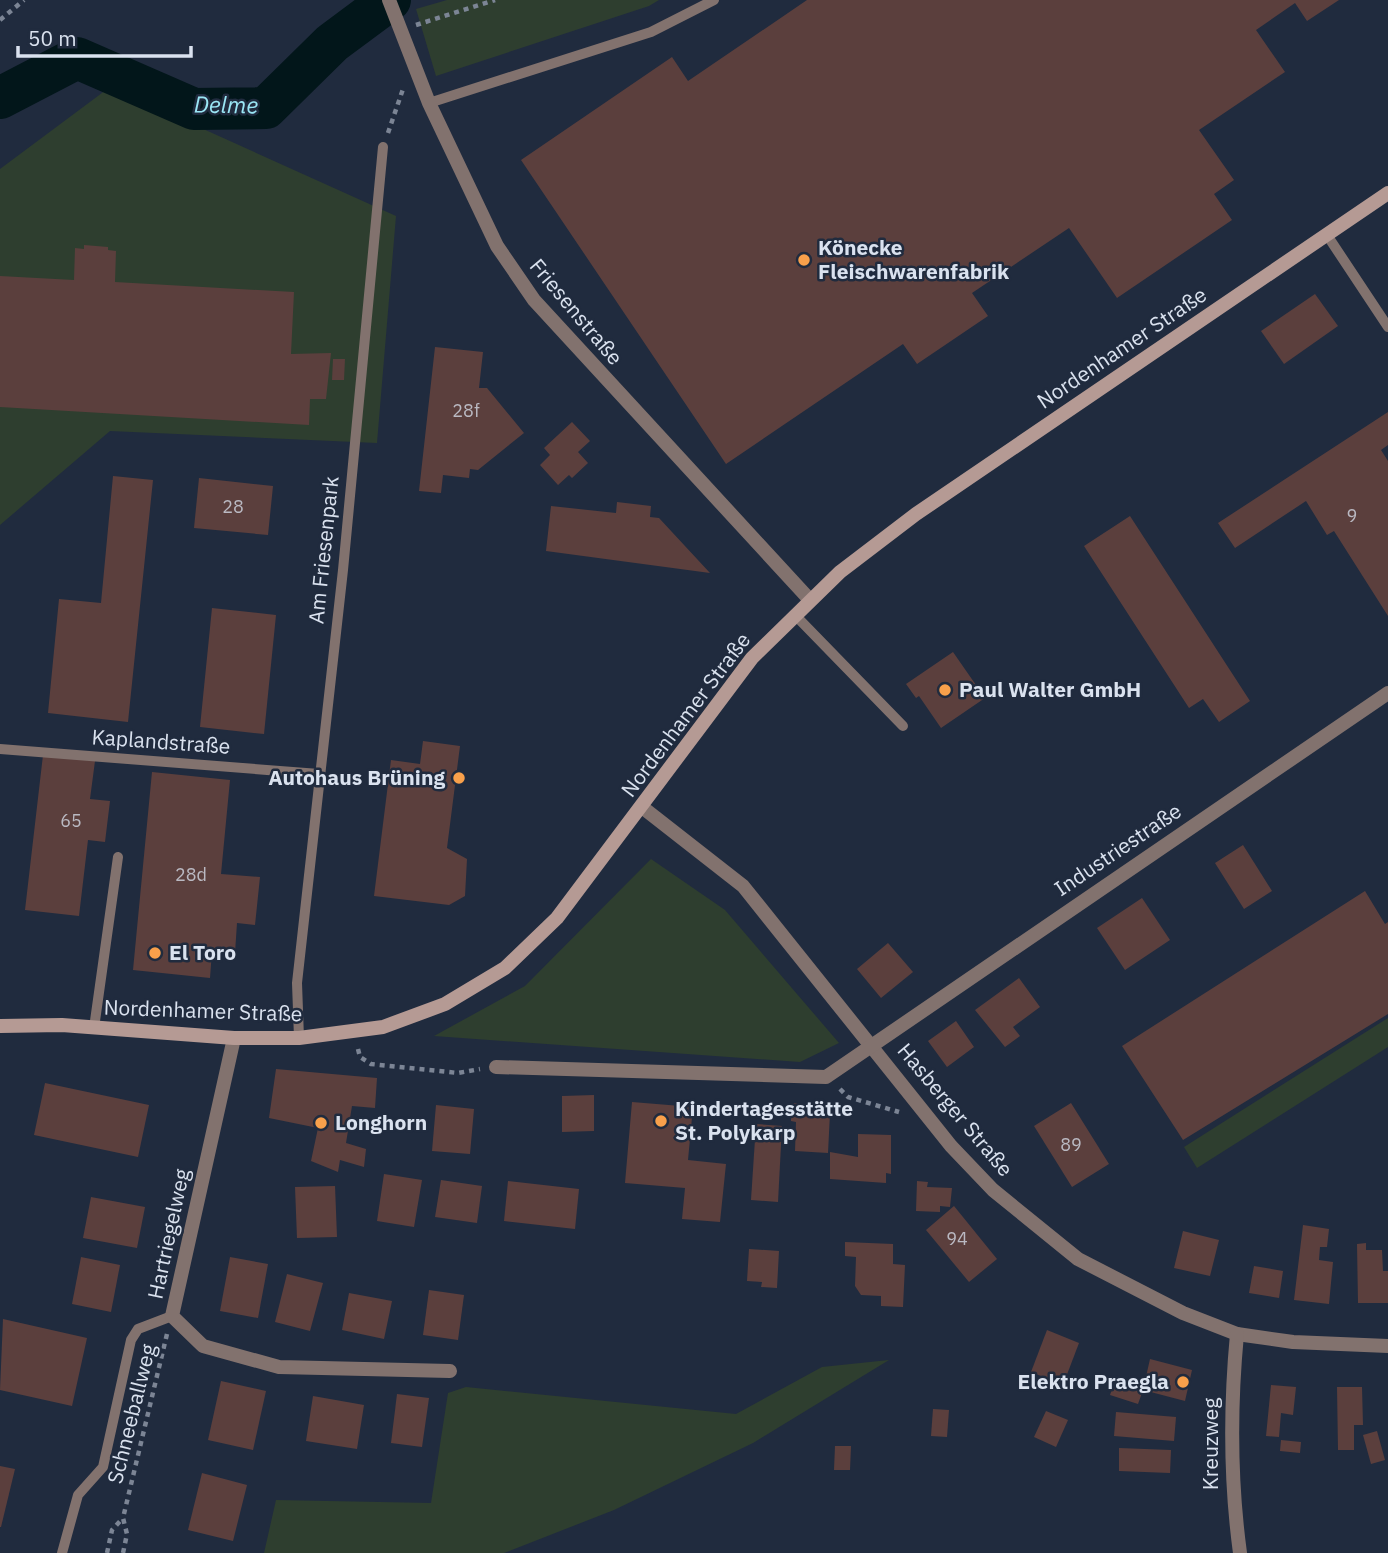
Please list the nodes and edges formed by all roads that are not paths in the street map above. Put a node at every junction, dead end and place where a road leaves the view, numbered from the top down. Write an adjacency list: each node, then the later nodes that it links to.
1 (389, 0): 3 (street, Friesenstraße)
2 (714, 0): 3 (lane)
3 (429, 103): 8 (street, Friesenstraße)
4 (383, 147): 13 (lane, Am Friesenpark)
5 (1388, 193): 6 (street, Nordenhamer Straße)
6 (1327, 234): 7 (lane); 8 (street, Nordenhamer Straße)
7 (1388, 327)
8 (810, 600): 9 (street, Nordenhamer Straße)
9 (794, 615): 11 (lane); 14 (street, Nordenhamer Straße)
10 (1388, 693): 20 (street, Industriestraße)
11 (903, 726)
12 (0, 749): 13 (lane, Kaplandstraße)
13 (319, 774): 19 (lane, Am Friesenpark)
14 (642, 807): 19 (street, Nordenhamer Straße); 20 (street, Hasberger Straße)
15 (118, 857): 17 (lane)
16 (0, 1026): 17 (street, Nordenhamer Straße)
17 (94, 1028): 18 (street, Nordenhamer Straße)
18 (234, 1038): 19 (street, Nordenhamer Straße); 22 (street, Hartriegelweg)
19 (299, 1038)
20 (873, 1044): 21 (street, Hasberger Straße); 23 (street, Hasberger Straße)
21 (496, 1067)
22 (172, 1316): 25 (street, Hartriegelweg); 26 (lane)
23 (1237, 1334): 24 (street, Hasberger Straße); 27 (street, Kreuzweg)
24 (1388, 1346)
25 (450, 1371)
26 (62, 1553)
27 (1240, 1553)

